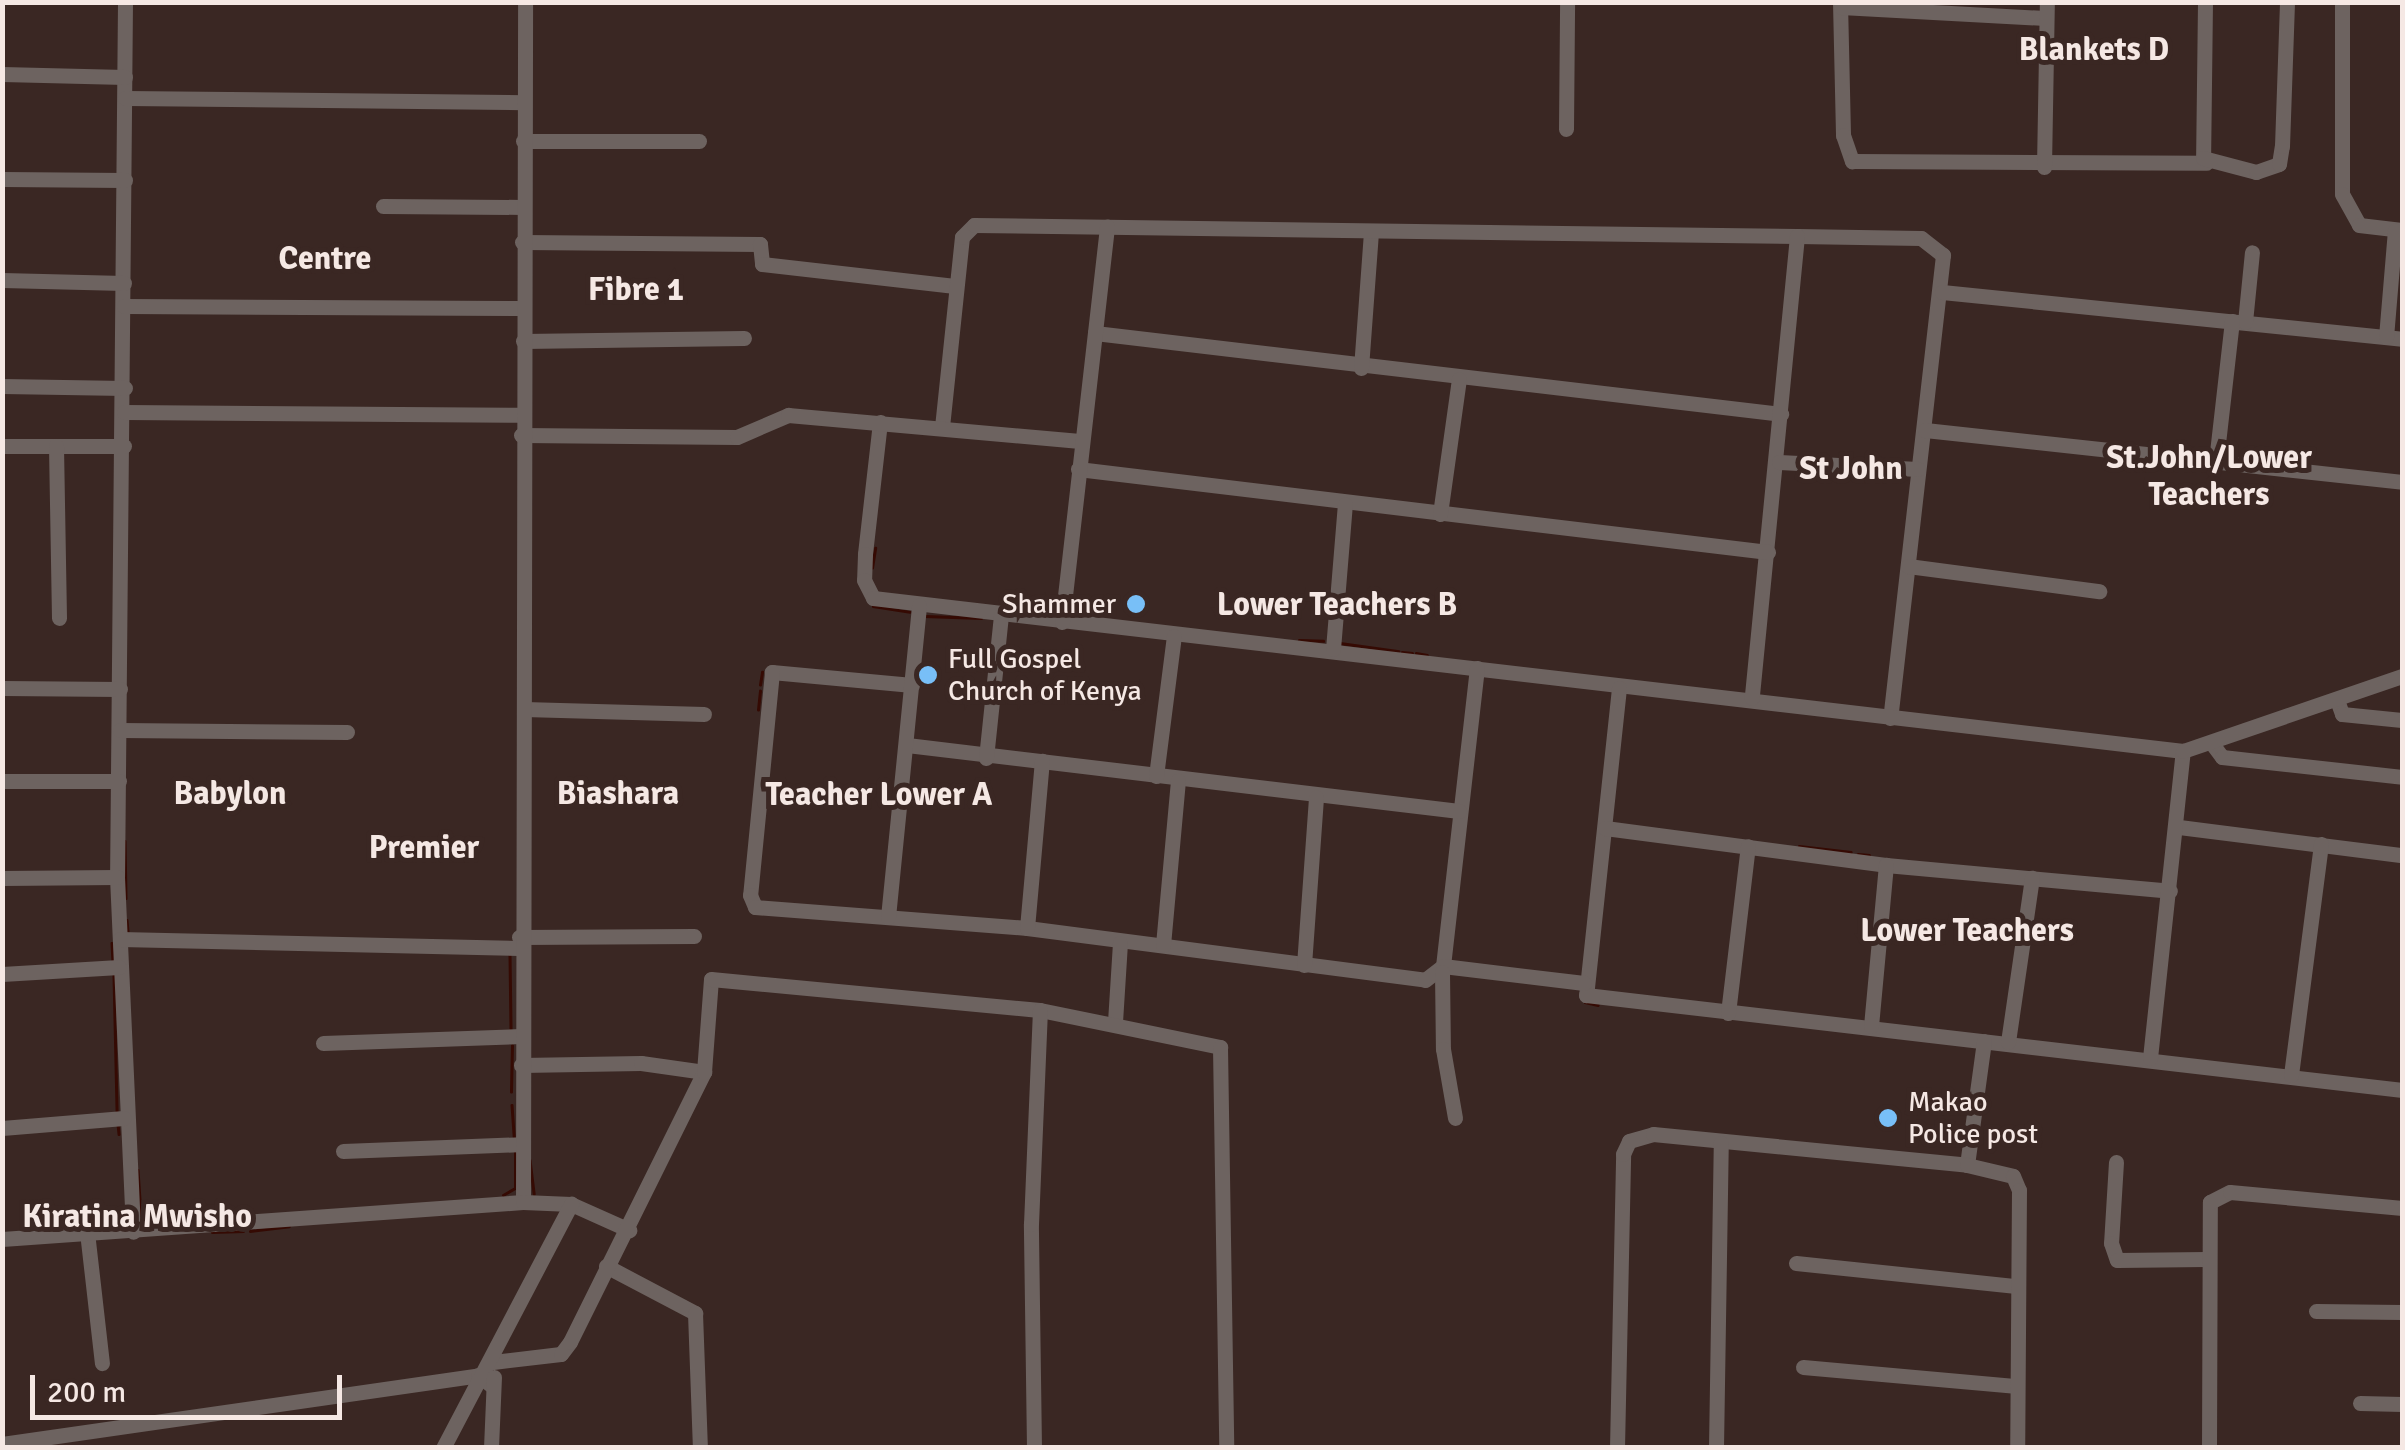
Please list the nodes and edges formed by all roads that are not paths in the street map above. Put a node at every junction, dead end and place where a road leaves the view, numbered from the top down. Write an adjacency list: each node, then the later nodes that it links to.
1 (125, 2): 10 (street)
2 (525, 2): 12 (street)
3 (1567, 2): 13 (street)
4 (2205, 2): 16 (street)
5 (2286, 2): 16 (street)
6 (2342, 2): 23 (street)
7 (1840, 5): 8 (street); 17 (street)
8 (2047, 10): 17 (street)
9 (2, 74): 10 (street)
10 (125, 77): 11 (street)
11 (125, 98): 12 (street); 19 (street)
12 (524, 102): 14 (street)
13 (1566, 129)
14 (524, 141): 15 (street); 21 (street)
15 (699, 141)
16 (2206, 162): 17 (street)
17 (2044, 167)
18 (2, 179): 19 (street)
19 (124, 180): 29 (street)
20 (383, 206): 21 (street)
21 (523, 207): 26 (street)
22 (1107, 227): 24 (street); 30 (street); 35 (street)
23 (2398, 230): 37 (street)
24 (1371, 232): 25 (street); 39 (street)
25 (1797, 236): 31 (street); 44 (street)
26 (522, 242): 30 (street); 33 (street)
27 (2252, 252): 34 (street)
28 (2, 280): 29 (street)
29 (124, 283): 32 (street)
30 (955, 286): 47 (street)
31 (1942, 292): 34 (street); 48 (street)
32 (124, 306): 33 (street); 42 (street)
33 (524, 308): 38 (street)
34 (2238, 322): 37 (street); 54 (street)
35 (1095, 334): 39 (street); 50 (street)
36 (744, 338): 38 (street)
37 (2394, 338)
38 (523, 340): 45 (street)
39 (1361, 368): 40 (street)
40 (1459, 379): 44 (street); 60 (street)
41 (2, 386): 42 (street)
42 (125, 388): 43 (street)
43 (124, 412): 45 (street); 53 (street)
44 (1781, 414): 55 (street)
45 (520, 415): 49 (street)
46 (880, 422): 47 (street); 49 (street); 64 (street)
47 (942, 427): 50 (street)
48 (1925, 430): 54 (street); 57 (street)
49 (521, 434): 78 (street)
50 (1080, 441): 56 (street)
51 (2, 446): 52 (street)
52 (56, 446): 53 (street); 66 (street)
53 (124, 446): 75 (street)
54 (2216, 461): 58 (street)
55 (1779, 462): 57 (street); 61 (street)
56 (1078, 469): 59 (street); 67 (street)
57 (1918, 469): 62 (street)
58 (2402, 482)
59 (1344, 504): 60 (street); 69 (street)
60 (1440, 514): 61 (street)
61 (1768, 552): 76 (street)
62 (1908, 566): 63 (street); 80 (street)
63 (2100, 590)
64 (919, 606): 65 (street); 72 (street)
65 (1000, 614): 67 (street); 87 (street)
66 (59, 618)
67 (1062, 622): 68 (street)
68 (1174, 636): 69 (street); 89 (street)
69 (1333, 650): 70 (street)
70 (1477, 668): 74 (street); 95 (street)
71 (2402, 676): 77 (street)
72 (912, 684): 84 (street); 106 (street)
73 (2, 688): 75 (street)
74 (1619, 688): 76 (street); 97 (street)
75 (120, 689): 82 (street)
76 (1752, 698): 80 (street)
77 (2337, 700): 81 (street); 85 (street)
78 (524, 709): 79 (street); 110 (street)
79 (704, 714)
80 (1890, 718): 86 (street)
81 (2402, 720)
82 (120, 730): 83 (street); 92 (street)
83 (348, 732)
84 (907, 745): 87 (street); 106 (street)
85 (2213, 745): 86 (street); 90 (street)
86 (2183, 751): 96 (street)
87 (986, 758): 88 (street)
88 (1042, 762): 89 (street); 107 (street)
89 (1156, 776): 93 (street)
90 (2402, 777)
91 (2, 781): 92 (street)
92 (119, 781): 102 (street)
93 (1178, 781): 94 (street); 112 (street)
94 (1316, 796): 95 (street); 113 (street)
95 (1459, 811): 115 (street)
96 (2179, 827): 98 (street); 105 (street)
97 (1605, 828): 99 (street); 117 (street)
98 (2321, 844): 100 (street); 129 (street)
99 (1748, 846): 101 (street); 119 (street)
100 (2402, 855)
101 (1886, 864): 104 (street); 121 (street)
102 (116, 877): 103 (street); 109 (street)
103 (2, 878)
104 (2032, 878): 105 (street); 124 (street)
105 (2170, 890): 126 (street)
106 (888, 917): 107 (street)
107 (1027, 928): 111 (street)
108 (694, 936): 110 (street)
109 (120, 939): 110 (street); 114 (street)
110 (519, 942): 122 (street)
111 (1120, 943): 112 (street); 120 (street)
112 (1163, 945): 113 (street)
113 (1304, 965): 115 (street)
114 (119, 967): 116 (street); 131 (street)
115 (1442, 969): 117 (street); 132 (street)
116 (2, 974)
117 (1584, 983): 119 (street)
118 (1040, 1010): 120 (street); 128 (street); 164 (street)
119 (1728, 1012): 121 (street)
120 (1116, 1022): 165 (street)
121 (1871, 1026): 123 (street)
122 (521, 1036): 125 (street); 127 (street)
123 (1984, 1041): 124 (street); 138 (street)
124 (2008, 1042): 126 (street)
125 (324, 1043)
126 (2150, 1058): 129 (street)
127 (521, 1065): 128 (street); 135 (street)
128 (704, 1072): 142 (street)
129 (2291, 1075): 130 (street)
130 (2402, 1090)
131 (124, 1118): 133 (street); 144 (street)
132 (1455, 1118)
133 (2, 1128)
134 (1721, 1143): 138 (street); 166 (street); 167 (street)
135 (522, 1144): 136 (street); 139 (street)
136 (343, 1151)
137 (2116, 1162): 146 (street)
138 (1966, 1165): 149 (street)
139 (523, 1202): 140 (street); 144 (street)
140 (571, 1204): 142 (street); 153 (street)
141 (2402, 1208): 146 (street)
142 (629, 1230): 148 (street)
143 (86, 1232): 144 (street); 145 (street); 152 (street)
144 (134, 1232)
145 (2, 1239)
146 (2206, 1260): 169 (street)
147 (1796, 1263): 149 (street)
148 (606, 1266): 153 (street); 163 (street)
149 (2014, 1286): 157 (street)
150 (2316, 1311): 151 (street)
151 (2402, 1312)
152 (102, 1363)
153 (494, 1363): 155 (street); 156 (street)
154 (1802, 1367): 157 (street)
155 (478, 1375): 156 (street); 160 (street); 161 (street)
156 (492, 1386): 162 (street)
157 (2017, 1386): 168 (street)
158 (2360, 1403): 159 (street)
159 (2402, 1404)
160 (2, 1444)
161 (443, 1448)
162 (491, 1448)
163 (700, 1448)
164 (1034, 1448)
165 (1226, 1448)
166 (1618, 1448)
167 (1716, 1448)
168 (2018, 1448)
169 (2209, 1448)

